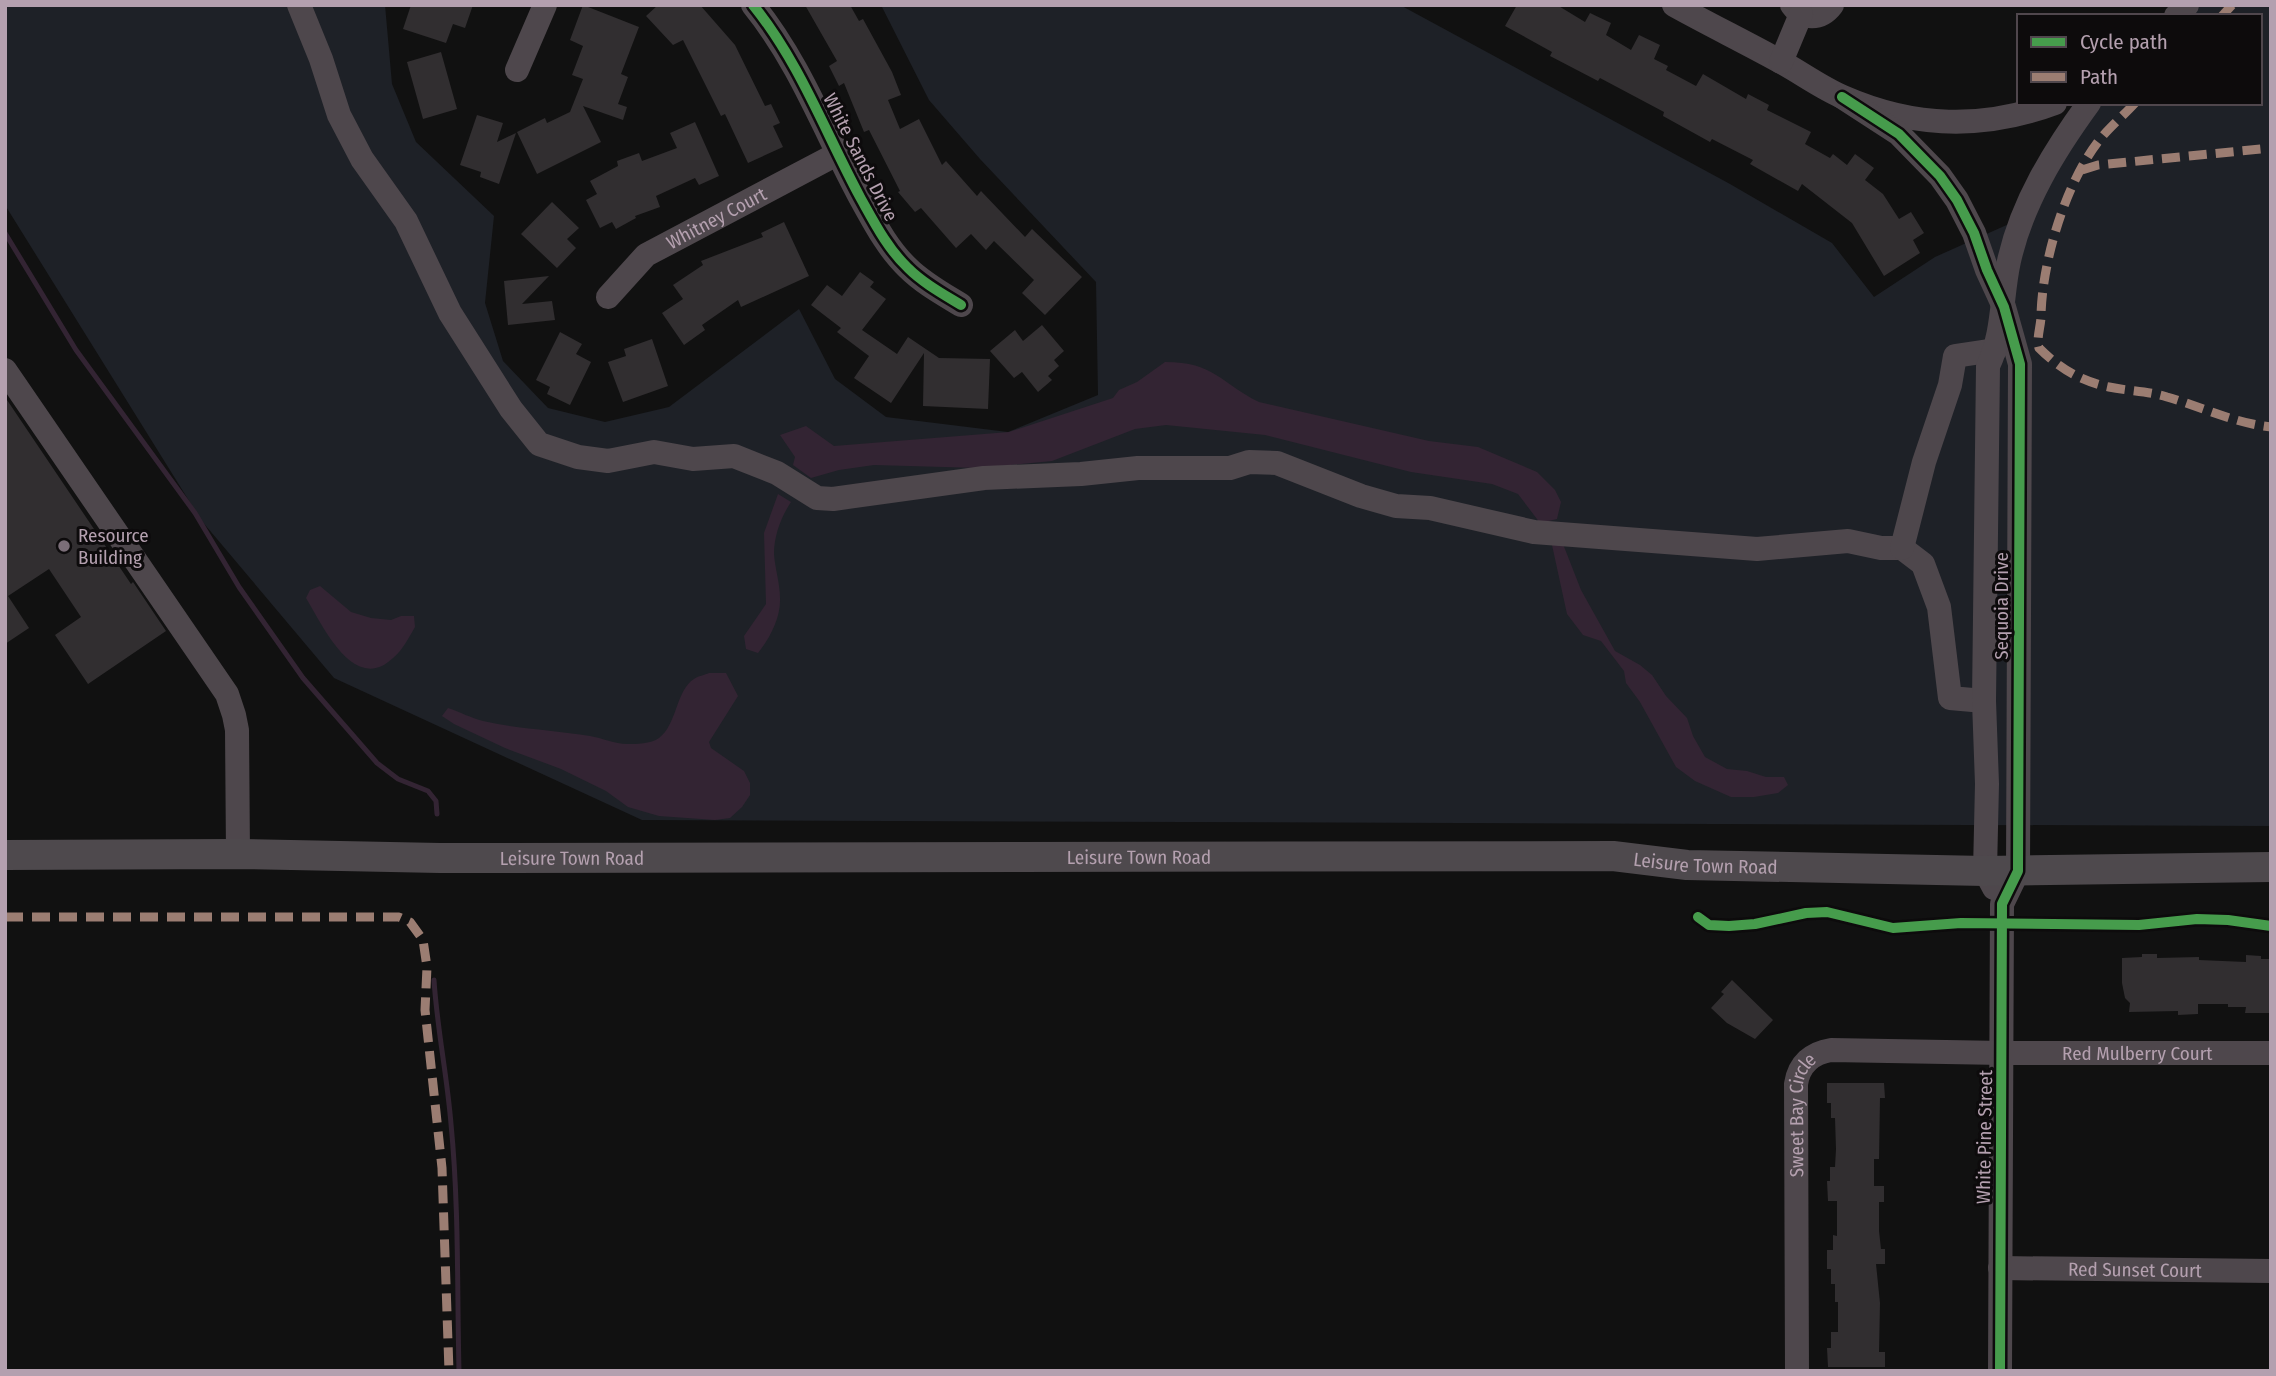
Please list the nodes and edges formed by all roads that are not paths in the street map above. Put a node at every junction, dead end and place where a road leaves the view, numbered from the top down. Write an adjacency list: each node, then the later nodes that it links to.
1 (299, 5): 18 (street)
2 (545, 5): 8 (street)
3 (753, 5): 12 (street, White Sands Drive)
4 (1674, 5): 7 (street)
5 (1832, 5): 6 (street)
6 (1797, 10): 7 (street)
7 (1781, 62): 9 (street)
8 (517, 70)
9 (1842, 97): 10 (street); 15 (street)
10 (2050, 105)
11 (2088, 105): 15 (street, Sequoia Drive)
12 (837, 154): 13 (street, Whitney Court); 14 (street, White Sands Drive)
13 (608, 297)
14 (961, 305)
15 (2004, 307): 16 (street, Sequoia Drive); 24 (street, Sequoia Drive)
16 (1995, 351): 18 (street); 19 (street, Sequoia Drive)
17 (5, 370): 20 (street)
18 (1902, 548): 19 (street)
19 (1984, 701): 23 (street, Sequoia Drive)
20 (238, 854): 21 (main road, Leisure Town Road); 23 (main road, Leisure Town Road)
21 (5, 855)
22 (2271, 867): 24 (main road, Leisure Town Road)
23 (1984, 871): 24 (main road, Leisure Town Road); 25 (street)
24 (2018, 871): 25 (street, Sequoia Drive)
25 (2002, 904): 27 (street, White Pine Street)
26 (2271, 1053): 27 (street, Red Mulberry Court)
27 (2003, 1054): 28 (street, White Pine Street); 30 (street, Sweet Bay Circle)
28 (2000, 1268): 29 (street, Red Sunset Court); 31 (street, White Pine Street)
29 (2271, 1271)
30 (1797, 1371)
31 (2000, 1371)

